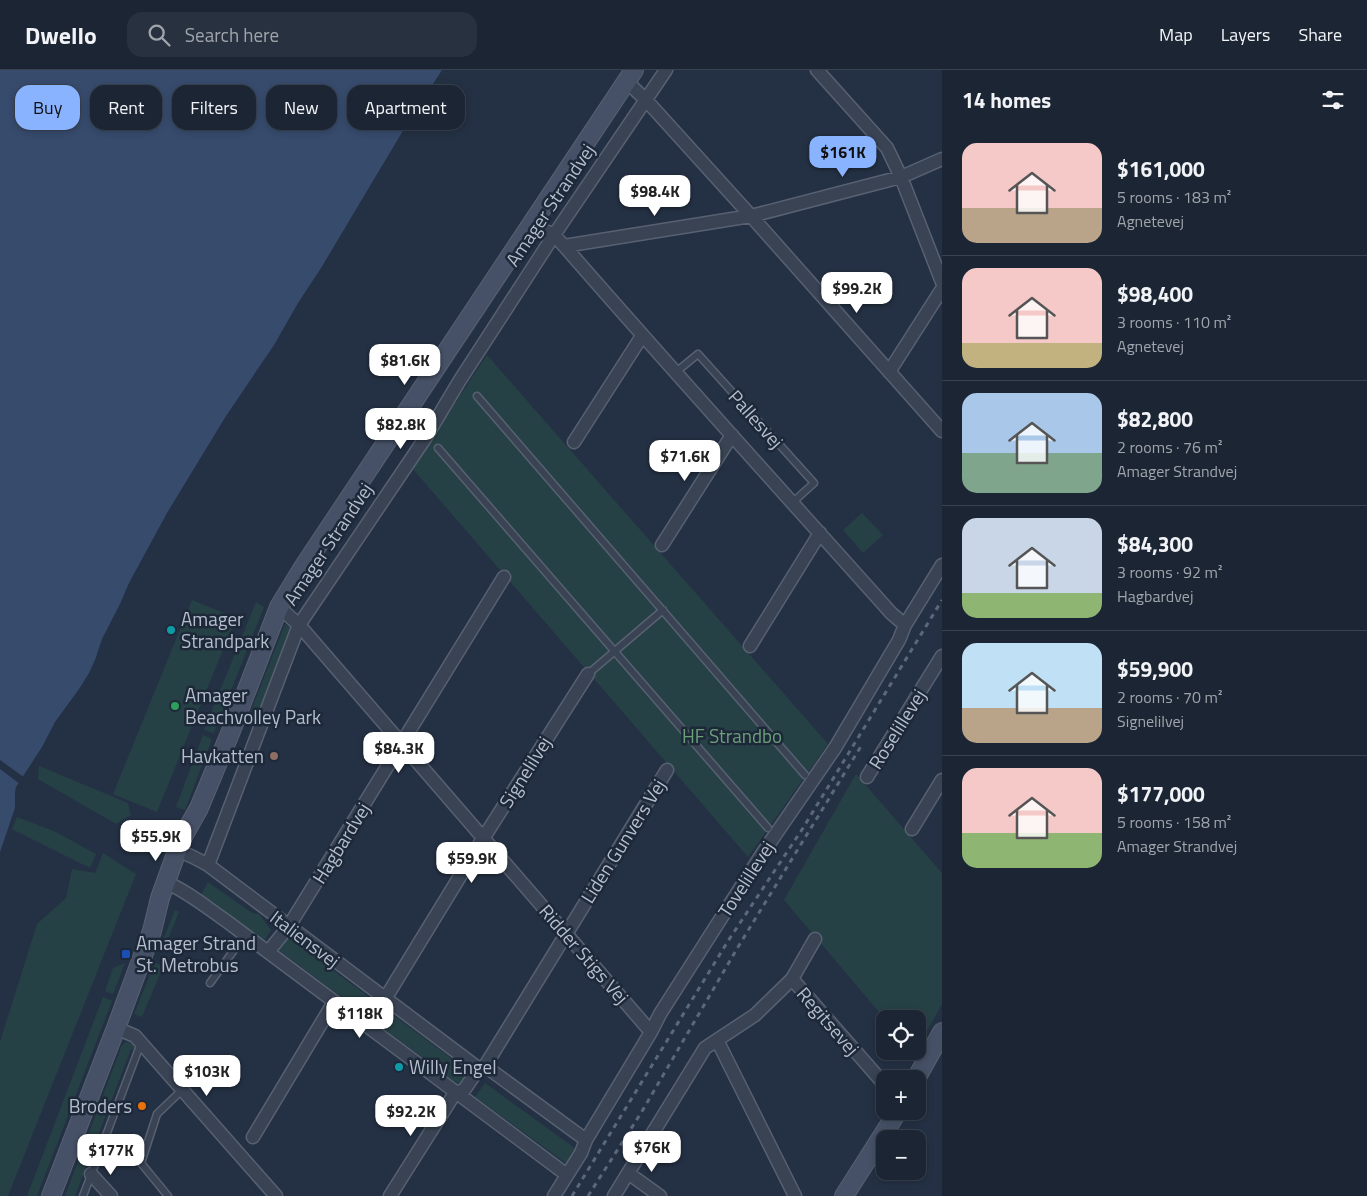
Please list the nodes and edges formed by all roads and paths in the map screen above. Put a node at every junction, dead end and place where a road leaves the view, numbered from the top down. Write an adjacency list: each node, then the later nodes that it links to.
1 (666, 70): 4 (street, Amager Strandvej)
2 (817, 70): 6 (street)
3 (630, 76): 4 (street); 8 (street, Amager Strandvej)
4 (646, 100): 7 (street); 9 (street, Amager Strandvej)
5 (942, 158): 6 (street)
6 (901, 177): 7 (street); 11 (street)
7 (751, 216): 10 (street); 15 (street)
8 (532, 225): 9 (street, Pallesvej); 26 (street, Amager Strandvej)
9 (554, 235): 10 (street, Pallesvej); 29 (street, Amager Strandvej)
10 (564, 246): 13 (street, Pallesvej)
11 (942, 282)
12 (942, 289): 15 (street)
13 (642, 336): 14 (street, Pallesvej); 19 (street)
14 (676, 372): 18 (street, Pallesvej); 21 (lane, Pallesvej)
15 (889, 372): 17 (street)
16 (477, 396): 27 (lane)
17 (942, 431)
18 (732, 435): 21 (street, Pallesvej); 23 (street, Pallesvej)
19 (574, 442)
20 (438, 448): 31 (lane)
21 (792, 502): 22 (street, Pallesvej)
22 (820, 533): 28 (street, Pallesvej); 30 (street)
23 (662, 545)
24 (942, 565): 28 (street, Tovelillevej)
25 (504, 577): 34 (street, Hagbardvej)
26 (279, 607): 29 (street, Ridder Stigs Vej); 42 (street, Amager Strandvej)
27 (663, 610): 31 (lane); 36 (lane)
28 (905, 624): 55 (street, Tovelillevej)
29 (300, 625): 34 (street, Ridder Stigs Vej); 43 (street, Amager Strandvej)
30 (750, 646)
31 (614, 651): 33 (lane); 39 (lane)
32 (941, 662): 37 (street, Roselillevej)
33 (588, 674): 41 (street, Signelilvej)
34 (402, 742): 41 (street, Ridder Stigs Vej); 45 (street, Hagbardvej)
35 (667, 770): 46 (street, Liden Gunvers Vej)
36 (805, 775)
37 (867, 777)
38 (942, 780): 40 (street)
39 (768, 828)
40 (912, 829)
41 (484, 837): 46 (street, Ridder Stigs Vej); 52 (street, Signelilvej)
42 (182, 853): 43 (street, Italiensvej); 44 (street, Amager Strandvej)
43 (208, 865): 45 (street, Italiensvej)
44 (170, 884): 47 (street, Italiensvej); 54 (street, Amager Strandvej)
45 (289, 926): 49 (street, Hagbardvej); 52 (street, Italiensvej)
46 (566, 933): 55 (street, Ridder Stigs Vej); 59 (street, Liden Gunvers Vej)
47 (245, 935): 49 (street, Italiensvej); 51 (lane)
48 (815, 939): 50 (street)
49 (268, 952): 53 (street, Italiensvej)
50 (792, 979): 57 (street); 61 (street, Regitsevej)
51 (210, 983)
52 (385, 999): 59 (street, Italiensvej)
53 (334, 1002): 63 (street, Italiensvej); 65 (street)
54 (116, 1028): 58 (street); 70 (street, Amager Strandvej)
55 (651, 1032): 66 (street, Tovelillevej)
56 (942, 1032): 60 (street)
57 (717, 1040): 67 (street); 79 (street)
58 (141, 1043): 62 (street); 68 (lane)
59 (481, 1067): 63 (street); 66 (street, Italiensvej)
60 (921, 1070)
61 (876, 1075)
62 (182, 1090): 73 (lane); 74 (street)
63 (455, 1093): 69 (street, Italiensvej); 75 (street)
64 (892, 1120): 80 (street)
65 (253, 1137)
66 (586, 1140): 69 (street, Tovelillevej)
67 (628, 1173): 77 (street); 78 (street)
68 (91, 1174): 71 (lane); 72 (street)
69 (567, 1175): 76 (street, Tovelillevej)
70 (51, 1196)
71 (83, 1196)
72 (111, 1196)
73 (168, 1196)
74 (276, 1196)
75 (390, 1196)
76 (554, 1196)
77 (614, 1196)
78 (660, 1196)
79 (795, 1196)
80 (844, 1196)

